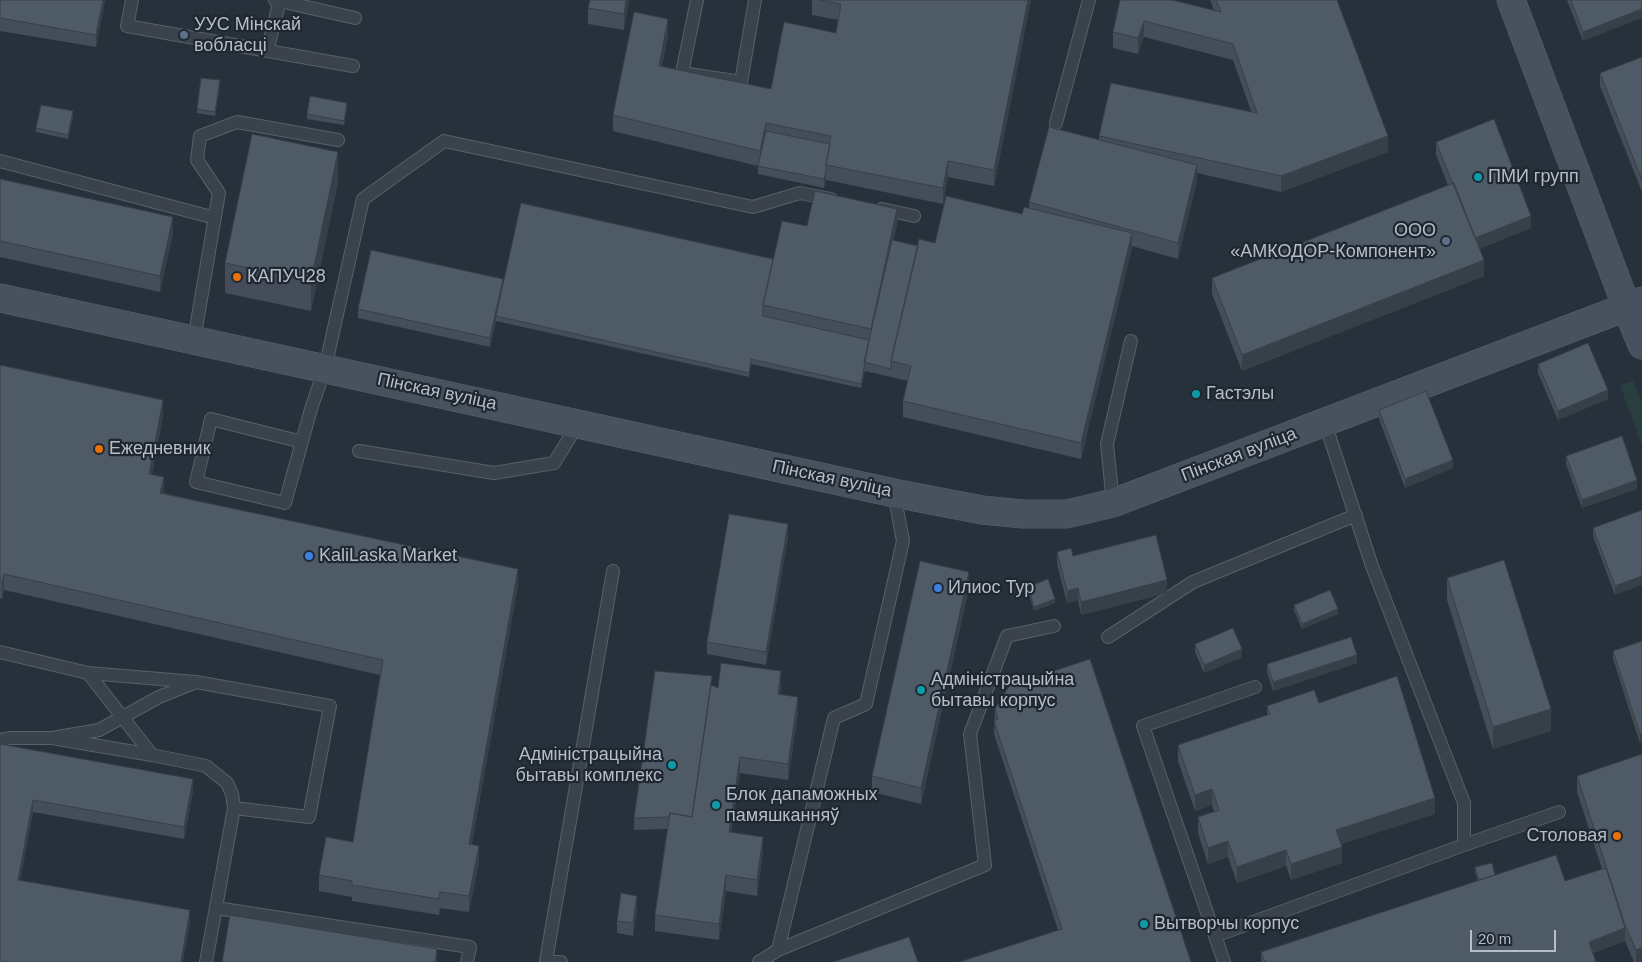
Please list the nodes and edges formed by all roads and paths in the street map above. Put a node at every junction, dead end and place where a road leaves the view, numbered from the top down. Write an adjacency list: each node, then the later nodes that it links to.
1 (132, 0): 8 (lane)
2 (278, 0): 7 (lane); 8 (lane)
3 (697, 0): 4 (lane)
4 (755, 0)
5 (1087, 0): 10 (lane)
6 (1510, 0): 18 (street)
7 (355, 18)
8 (267, 51): 9 (lane)
9 (353, 66)
10 (1056, 122)
11 (338, 140): 16 (lane)
12 (0, 161): 16 (lane)
13 (848, 202): 22 (lane)
14 (866, 206): 15 (lane)
15 (914, 216)
16 (215, 218): 19 (lane)
17 (0, 298): 19 (street, Пінская вуліца)
18 (1634, 304): 21 (street); 23 (street, Пінская вуліца)
19 (194, 340): 22 (street, Пінская вуліца)
20 (1131, 341): 28 (lane)
21 (1642, 344)
22 (325, 368): 24 (street, Пінская вуліца); 25 (lane)
23 (1325, 423): 28 (street, Пінская вуліца); 29 (lane)
24 (578, 424): 26 (lane); 27 (street, Пінская вуліца)
25 (302, 442): 25 (lane)
26 (359, 451)
27 (894, 493): 28 (street, Пінская вуліца); 46 (lane)
28 (1113, 503)
29 (1356, 515): 32 (lane); 43 (lane)
30 (613, 571): 47 (lane)
31 (1054, 626): 46 (lane)
32 (1108, 637)
33 (0, 652): 34 (lane)
34 (88, 673): 35 (lane); 37 (lane)
35 (196, 682): 37 (lane); 41 (lane)
36 (1255, 687): 45 (lane)
37 (122, 717): 38 (lane); 40 (lane)
38 (52, 738): 39 (lane); 40 (lane)
39 (0, 740)
40 (152, 755): 41 (lane)
41 (234, 808): 44 (lane)
42 (1560, 812): 43 (lane)
43 (1464, 845): 45 (lane)
44 (216, 908): 48 (lane); 49 (lane)
45 (1216, 936): 52 (lane)
46 (778, 950): 51 (lane)
47 (546, 961): 50 (lane)
48 (206, 962)
49 (467, 962)
50 (561, 962)
51 (759, 962)
52 (1224, 962)

